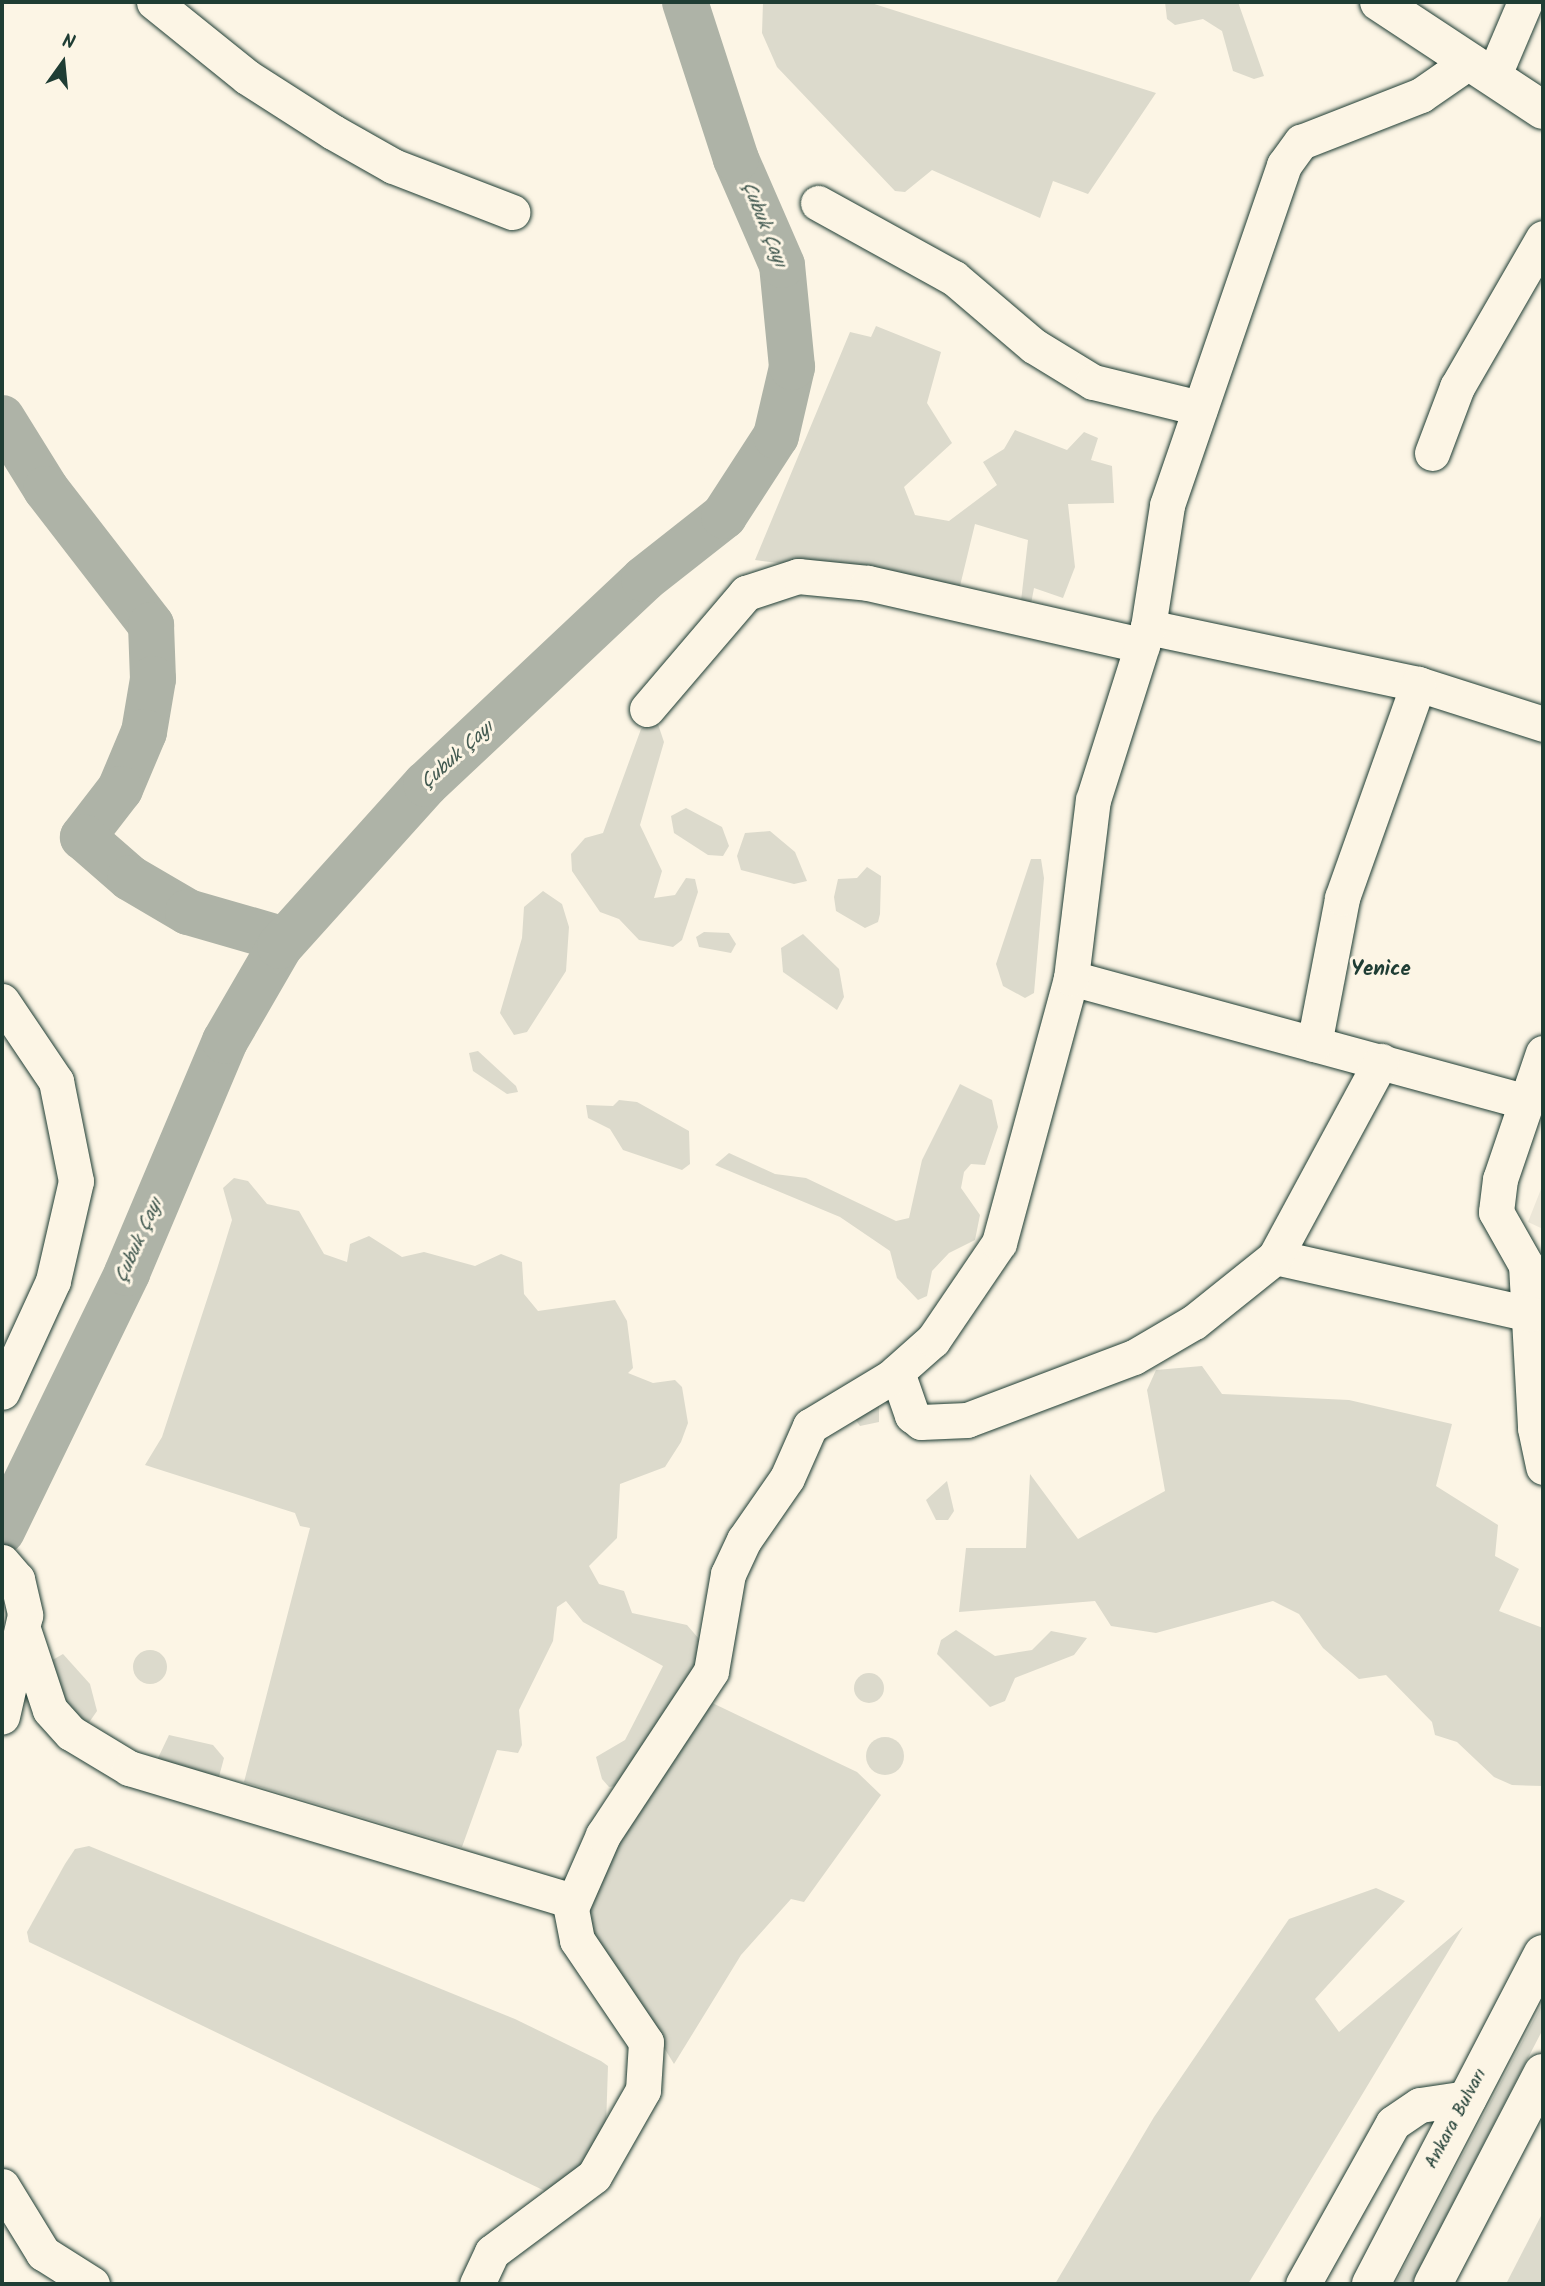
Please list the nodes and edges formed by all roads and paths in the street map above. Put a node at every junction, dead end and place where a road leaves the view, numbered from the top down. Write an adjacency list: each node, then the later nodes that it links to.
1 (154, 2): 7 (street)
2 (1379, 2): 4 (main road)
3 (1525, 2): 4 (street)
4 (1481, 69): 5 (main road); 9 (street)
5 (1543, 110)
6 (818, 203): 9 (street)
7 (512, 212)
8 (1543, 238): 10 (street)
9 (1200, 408): 11 (street)
10 (1432, 453)
11 (1145, 636): 12 (street); 13 (street); 15 (street)
12 (1418, 684): 14 (street); 17 (street)
13 (647, 709)
14 (1543, 724)
15 (1071, 978): 17 (street); 23 (street)
16 (2, 1001): 24 (street)
17 (1314, 1044): 19 (street)
18 (1543, 1054): 20 (street)
19 (1381, 1061): 20 (street); 21 (street)
20 (1525, 1101): 22 (street)
21 (1275, 1258): 22 (street); 23 (street)
22 (1531, 1314): 25 (street)
23 (897, 1372): 29 (street)
24 (2, 1392)
25 (1543, 1467)
26 (4, 1564): 27 (street)
27 (23, 1629): 28 (street); 29 (street)
28 (2, 1716)
29 (573, 1901): 35 (street)
30 (1543, 1954): 32 (main road, Ankara Bulvarı)
31 (1543, 2073): 38 (main road)
32 (1468, 2098): 36 (street); 37 (main road, Ankara Bulvarı)
33 (2, 2186): 34 (street)
34 (69, 2279)
35 (477, 2284)
36 (1303, 2284)
37 (1371, 2284)
38 (1433, 2284)

